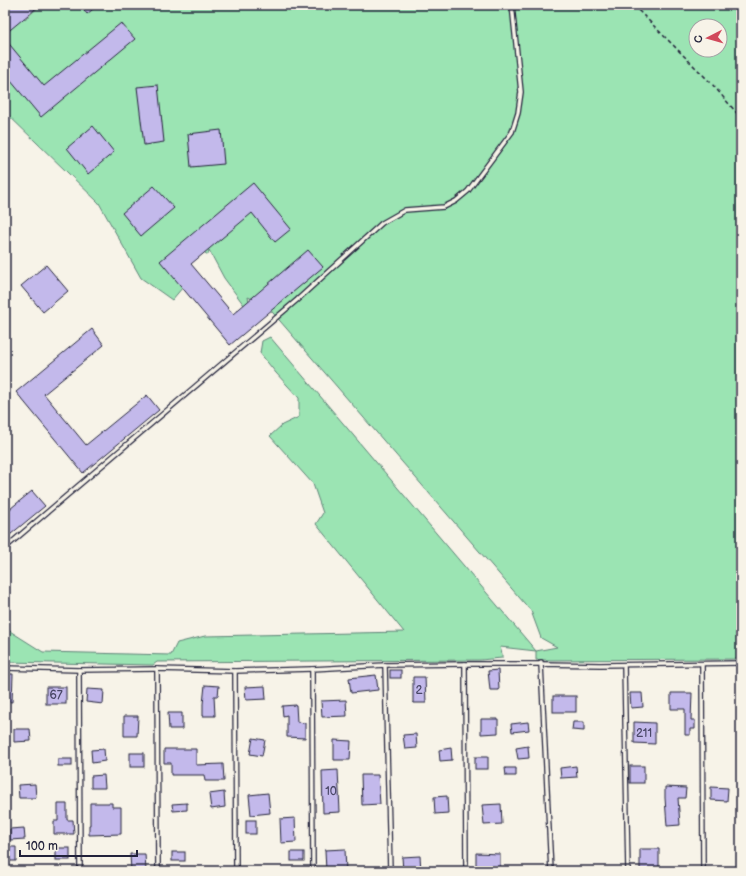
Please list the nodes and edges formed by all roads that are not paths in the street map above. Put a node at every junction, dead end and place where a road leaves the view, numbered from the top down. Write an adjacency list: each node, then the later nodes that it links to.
1 (512, 5): 2 (lane)
2 (5, 548)
3 (541, 663): 5 (lane); 8 (lane); 20 (lane)
4 (741, 663): 6 (lane)
5 (465, 664): 7 (lane); 19 (lane)
6 (702, 664): 8 (lane); 22 (lane)
7 (385, 665): 11 (lane); 18 (lane)
8 (624, 665): 21 (lane)
9 (5, 668): 12 (lane)
10 (157, 669): 12 (lane); 13 (lane); 15 (lane)
11 (312, 669): 13 (lane); 17 (lane)
12 (79, 670): 14 (lane)
13 (235, 670): 16 (lane)
14 (80, 871)
15 (158, 871)
16 (236, 871)
17 (313, 871)
18 (390, 871)
19 (466, 871)
20 (551, 871)
21 (628, 871)
22 (703, 871)

